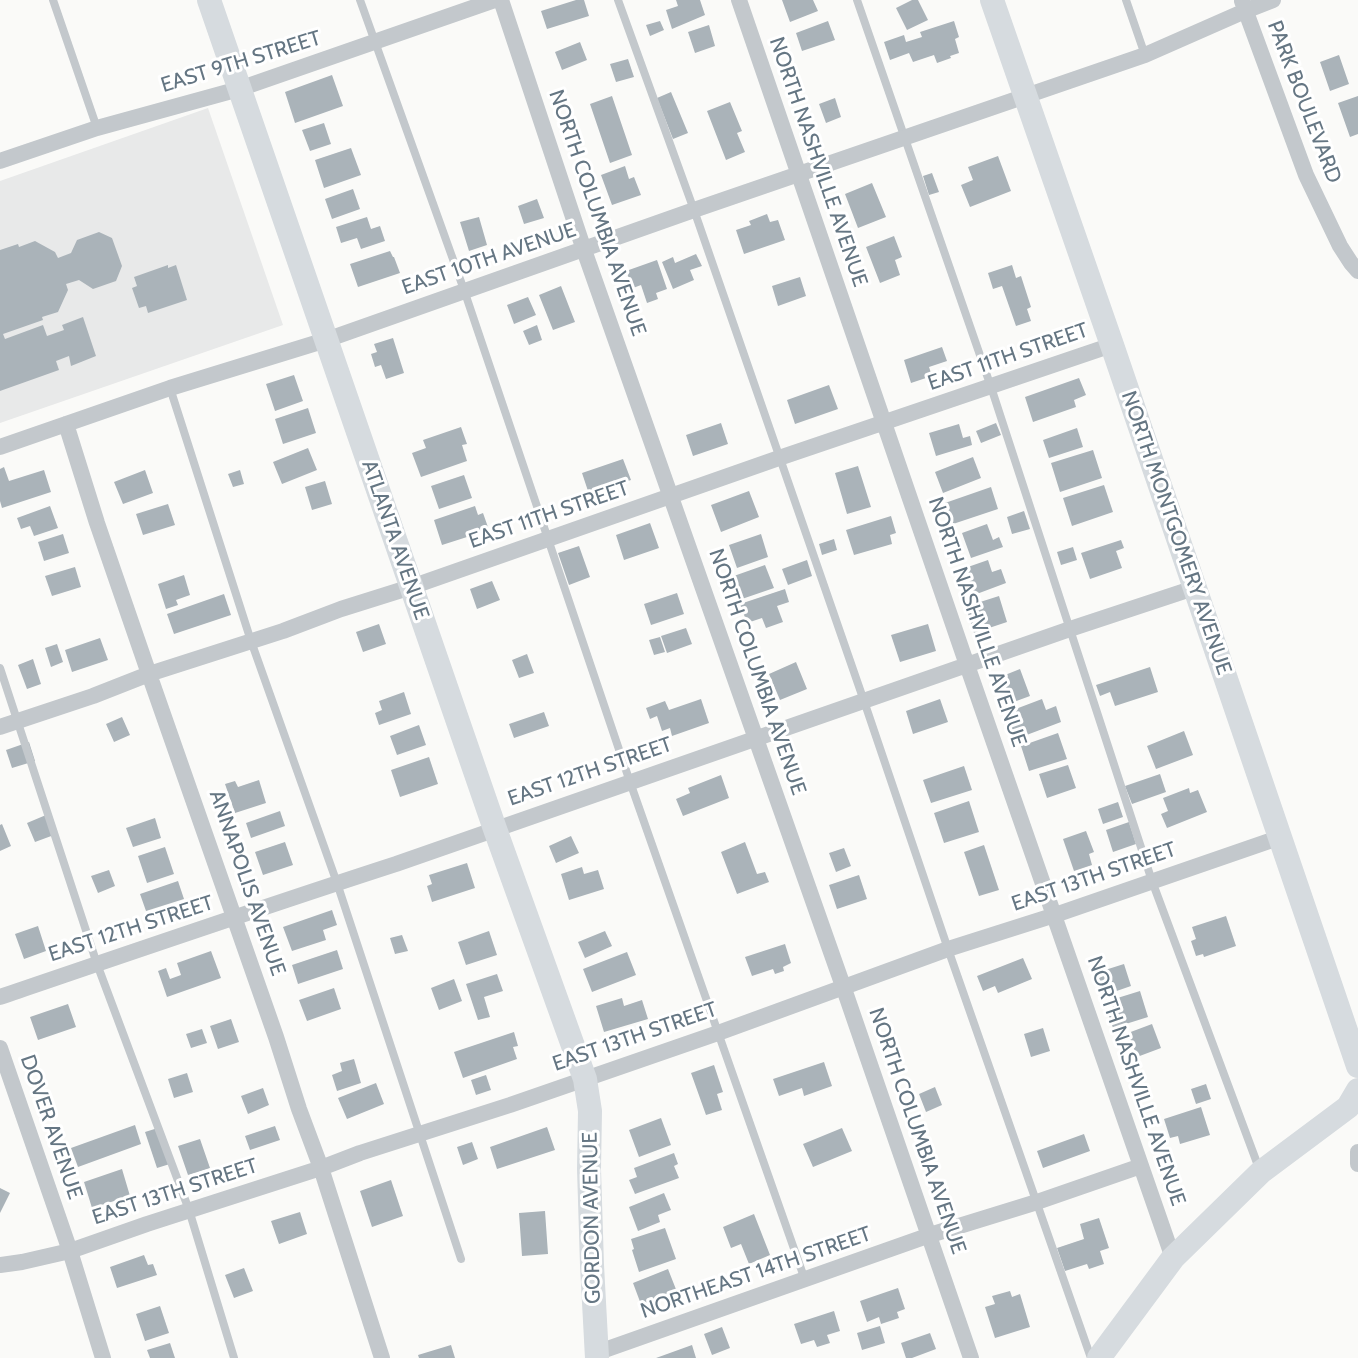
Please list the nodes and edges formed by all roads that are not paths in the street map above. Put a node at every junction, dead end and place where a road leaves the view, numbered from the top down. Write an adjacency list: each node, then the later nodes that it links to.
1 (53, 0): 17 (lane)
2 (209, 0): 15 (street, ATLANTA AVENUE)
3 (360, 0): 13 (lane)
4 (495, 0): 13 (street, EAST 9TH STREET)
5 (501, 0): 22 (street, NORTH COLUMBIA AVENUE)
6 (618, 0): 21 (lane)
7 (739, 0): 20 (street, NORTH NASHVILLE AVENUE)
8 (857, 0): 18 (lane)
9 (992, 0): 16 (street, NORTH MONTGOMERY AVENUE)
10 (1126, 0): 14 (lane)
11 (1273, 0): 12 (street, EAST 10TH AVENUE)
12 (1243, 5): 14 (street, EAST 10TH AVENUE); 23 (street, PARK BOULEVARD)
13 (375, 42): 15 (street, EAST 9TH STREET); 24 (lane)
14 (1145, 55): 16 (street, EAST 10TH AVENUE)
15 (239, 89): 17 (street, EAST 9TH STREET); 25 (street, ATLANTA AVENUE)
16 (1025, 96): 18 (street, EAST 10TH AVENUE); 26 (street, NORTH MONTGOMERY AVENUE)
17 (97, 128): 19 (street, EAST 9TH STREET)
18 (905, 138): 20 (street, EAST 10TH AVENUE); 27 (lane)
19 (0, 161)
20 (798, 175): 21 (street, EAST 10TH AVENUE); 29 (street, NORTH NASHVILLE AVENUE)
21 (694, 210): 22 (street, EAST 10TH AVENUE); 32 (lane)
22 (584, 250): 24 (street, EAST 10TH AVENUE); 33 (street, NORTH COLUMBIA AVENUE)
23 (1358, 271)
24 (464, 290): 25 (street, EAST 10TH AVENUE); 34 (lane)
25 (326, 340): 28 (street, EAST 10TH AVENUE); 35 (street, ATLANTA AVENUE)
26 (1112, 345): 27 (street, EAST 11TH STREET); 36 (street, NORTH MONTGOMERY AVENUE)
27 (991, 387): 29 (street, EAST 11TH STREET); 37 (lane)
28 (170, 388): 30 (street, EAST 10TH AVENUE); 38 (lane)
29 (885, 423): 32 (street, EAST 11TH STREET); 39 (street, NORTH NASHVILLE AVENUE)
30 (66, 424): 31 (street, EAST 10TH AVENUE); 41 (street, ANNAPOLIS AVENUE)
31 (0, 447)
32 (779, 458): 33 (street, EAST 11TH STREET); 42 (lane)
33 (671, 497): 34 (street, EAST 11TH STREET); 45 (street, NORTH COLUMBIA AVENUE)
34 (548, 539): 35 (street, EAST 11TH STREET); 46 (lane)
35 (411, 587): 38 (street, EAST 11TH STREET); 47 (street, ATLANTA AVENUE)
36 (1194, 588): 37 (street, EAST 12TH STREET); 48 (street, NORTH MONTGOMERY AVENUE)
37 (1070, 629): 39 (street, EAST 12TH STREET); 49 (lane)
38 (251, 641): 41 (street, EAST 11TH STREET); 50 (lane)
39 (967, 665): 42 (street, EAST 12TH STREET); 51 (street, NORTH NASHVILLE AVENUE)
40 (0, 668): 43 (lane)
41 (149, 674): 43 (street, EAST 11TH STREET); 52 (street, ANNAPOLIS AVENUE)
42 (864, 701): 45 (street, EAST 12TH STREET); 53 (lane)
43 (17, 721): 44 (street, EAST 11TH STREET); 54 (lane)
44 (0, 727)
45 (757, 738): 46 (street, EAST 12TH STREET); 55 (street, NORTH COLUMBIA AVENUE)
46 (630, 782): 47 (street, EAST 12TH STREET); 57 (lane)
47 (495, 829): 50 (street, EAST 12TH STREET); 60 (street, ATLANTA AVENUE)
48 (1281, 837): 49 (street, EAST 13TH STREET); 59 (street, NORTH MONTGOMERY AVENUE)
49 (1152, 881): 51 (street, EAST 13TH STREET); 67 (lane)
50 (337, 883): 52 (street, EAST 12TH STREET); 62 (lane)
51 (1055, 915): 53 (street, EAST 13TH STREET); 65 (street, NORTH NASHVILLE AVENUE)
52 (235, 918): 54 (street, EAST 12TH STREET); 66 (street, ANNAPOLIS AVENUE)
53 (948, 949): 55 (street, EAST 13TH STREET); 68 (lane)
54 (97, 964): 56 (street, EAST 12TH STREET); 69 (lane)
55 (843, 986): 57 (street, EAST 13TH STREET); 70 (street, NORTH COLUMBIA AVENUE)
56 (0, 997)
57 (718, 1033): 60 (street, EAST 13TH STREET); 75 (lane)
58 (0, 1048): 71 (street, DOVER AVENUE)
59 (1358, 1066)
60 (585, 1079): 62 (street, EAST 13TH STREET); 76 (street, GORDON AVENUE)
61 (1355, 1104): 67 (street)
62 (420, 1134): 66 (street, EAST 13TH STREET); 73 (lane)
63 (1358, 1152): 64 (street)
64 (1358, 1164)
65 (1141, 1166): 68 (street, NORTHEAST 14TH STREET); 72 (street, NORTH NASHVILLE AVENUE)
66 (321, 1168): 69 (street, EAST 13TH STREET); 79 (street, ANNAPOLIS AVENUE)
67 (1261, 1172): 72 (street)
68 (1037, 1202): 70 (street, NORTHEAST 14TH STREET); 81 (lane)
69 (189, 1210): 71 (street, EAST 13TH STREET); 78 (lane)
70 (930, 1235): 75 (street, NORTHEAST 14TH STREET); 80 (street, NORTH COLUMBIA AVENUE)
71 (70, 1251): 74 (street, EAST 13TH STREET); 77 (street, DOVER AVENUE)
72 (1173, 1258): 82 (street)
73 (462, 1259)
74 (0, 1265)
75 (805, 1280): 76 (street, NORTHEAST 14TH STREET)
76 (597, 1355)
77 (103, 1358)
78 (234, 1358)
79 (382, 1358)
80 (971, 1358)
81 (1091, 1358)
82 (1099, 1358)

